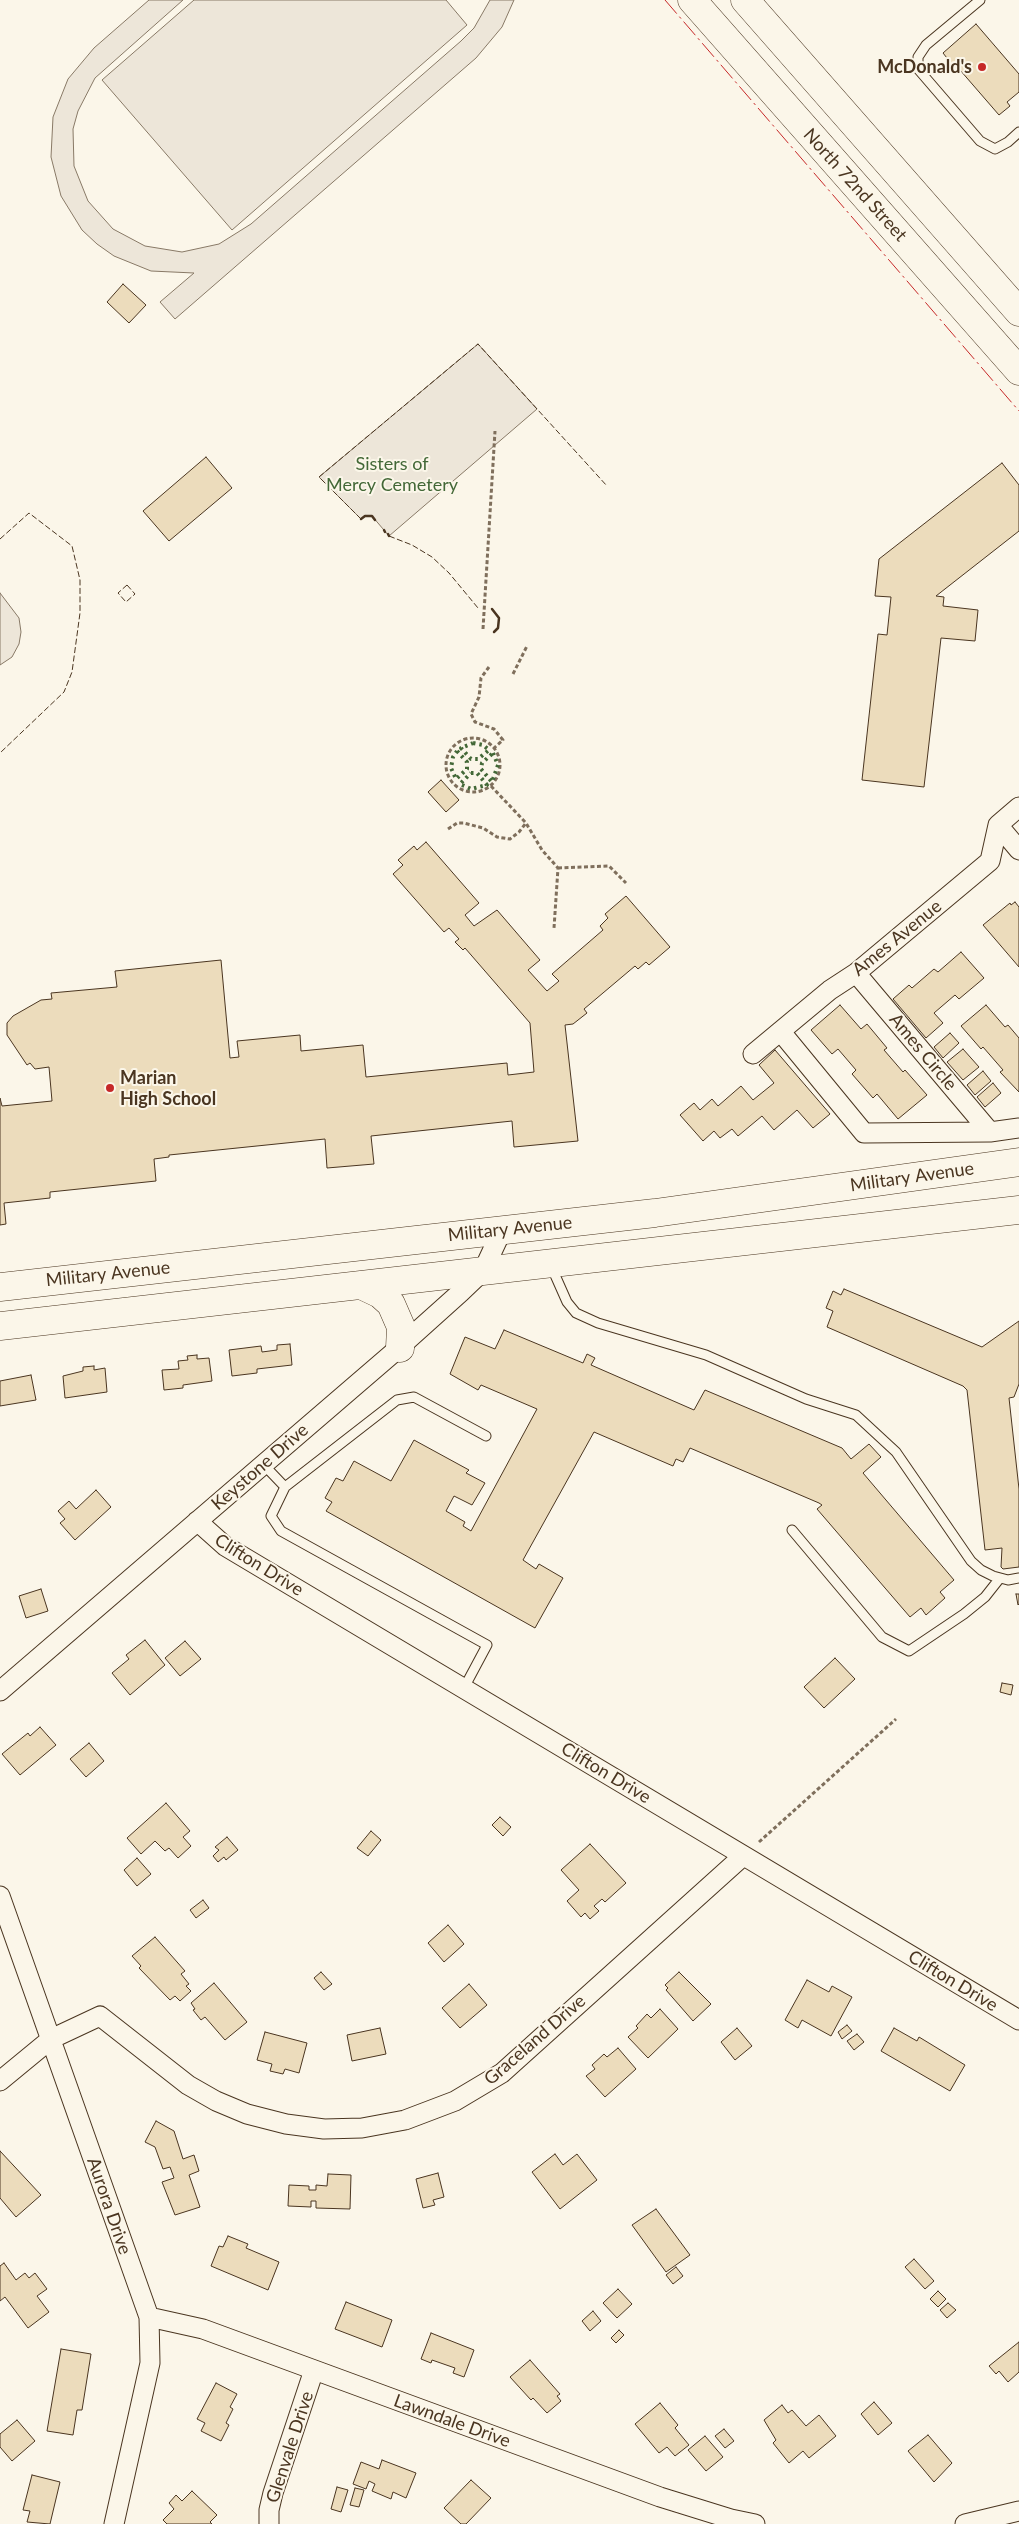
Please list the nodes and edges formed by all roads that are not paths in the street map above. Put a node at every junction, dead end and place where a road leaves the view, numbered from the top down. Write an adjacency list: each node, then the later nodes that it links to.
1 (692, 0): 6 (main road, North 72nd Street)
2 (745, 0): 5 (main road)
3 (980, 0): 4 (lane)
4 (1019, 132)
5 (1019, 312)
6 (1019, 371)
7 (1019, 807): 8 (street)
8 (998, 825): 9 (street); 10 (street, Ames Avenue)
9 (1019, 850)
10 (856, 973): 11 (street, Ames Avenue); 14 (street, Ames Circle)
11 (781, 1032): 12 (street, Ames Avenue); 14 (street)
12 (754, 1054)
13 (1019, 1128): 14 (street)
14 (990, 1132)
15 (1019, 1162): 17 (main road, Military Avenue)
16 (1019, 1210): 18 (main road)
17 (502, 1230): 19 (street, Keystone Drive); 21 (main road, Military Avenue)
18 (550, 1264): 19 (main road); 29 (lane)
19 (483, 1271): 20 (main road); 23 (street, Keystone Drive)
20 (361, 1285): 22 (main road); 23 (main road)
21 (0, 1287)
22 (0, 1326)
23 (400, 1348): 25 (street, Keystone Drive)
24 (486, 1436): 26 (lane)
25 (263, 1464): 26 (lane); 27 (street, Keystone Drive)
26 (285, 1487): 31 (lane)
27 (197, 1521): 31 (street, Clifton Drive); 32 (street, Keystone Drive)
28 (792, 1530): 29 (lane)
29 (1000, 1578): 30 (lane)
30 (1019, 1578)
31 (464, 1688): 33 (street, Clifton Drive)
32 (0, 1691)
33 (743, 1856): 35 (street, Clifton Drive); 36 (street, Graceland Drive)
34 (0, 1896): 36 (street, Aurora Drive)
35 (1019, 2020)
36 (50, 2039): 37 (street); 38 (street, Aurora Drive)
37 (0, 2081)
38 (149, 2317): 39 (street, Lawndale Drive); 41 (street, Aurora Drive)
39 (314, 2370): 42 (street, Glenvale Drive); 43 (street, Lawndale Drive)
40 (1019, 2511): 44 (street)
41 (114, 2524)
42 (269, 2524)
43 (755, 2524)
44 (965, 2524)

